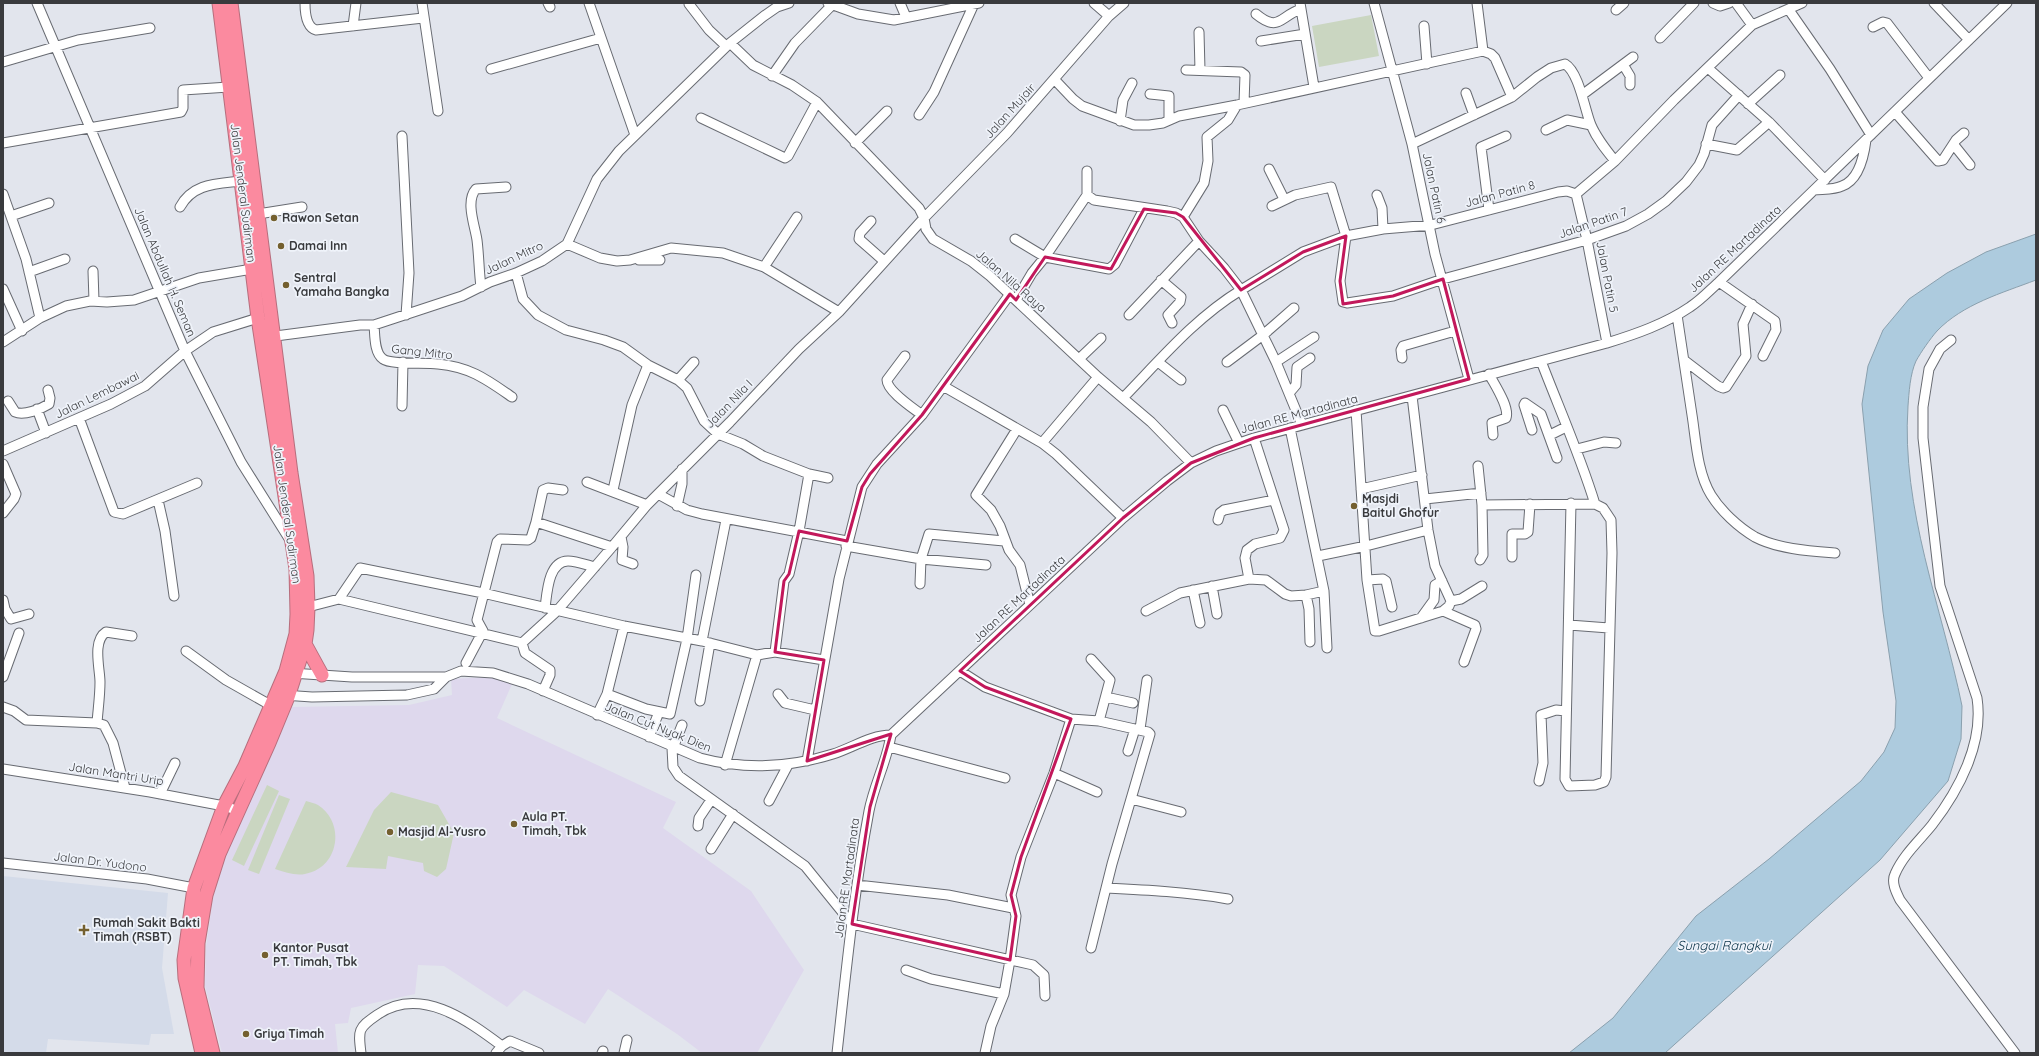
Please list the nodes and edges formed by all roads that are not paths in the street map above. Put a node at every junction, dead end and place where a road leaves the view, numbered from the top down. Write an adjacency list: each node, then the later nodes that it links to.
1 (39, 3): 45 (street, Jalan Abdullah H. Seman)
2 (219, 3): 41 (highway, Jalan Jenderal Sudirman)
3 (231, 3): 41 (highway, Jalan Jenderal Sudirman)
4 (305, 3): 33 (street)
5 (356, 3): 33 (street)
6 (422, 3): 31 (street)
7 (589, 3): 39 (street)
8 (789, 3): 44 (street)
9 (832, 3): 30 (street); 57 (street)
10 (900, 3): 30 (street)
11 (1094, 3): 29 (street)
12 (1124, 3): 29 (street, Jalan Mujair)
13 (1374, 3): 55 (street, Jalan Patin 6)
14 (1477, 3): 46 (street)
15 (1624, 3): 26 (street)
16 (1694, 3): 40 (street)
17 (1714, 3): 18 (street)
18 (1729, 3)
19 (1736, 3): 32 (street)
20 (1802, 3): 27 (street)
21 (1934, 3): 42 (street)
22 (2007, 3): 42 (street, Jalan RE Martadinata)
23 (690, 4): 44 (street, Jalan Nila Raya)
24 (977, 4): 30 (street); 75 (street)
25 (1300, 6): 28 (street); 38 (street)
26 (1616, 10)
27 (1789, 10): 32 (street); 88 (street)
28 (1256, 14)
29 (1109, 16): 59 (street, Jalan Mujair)
30 (906, 17)
31 (423, 18): 33 (street); 73 (street)
32 (1752, 25): 52 (street)
33 (353, 26)
34 (1424, 26): 49 (street)
35 (1873, 27): 58 (street)
36 (150, 28): 45 (street)
37 (1199, 32): 54 (street)
38 (1305, 34): 43 (street); 62 (street)
39 (601, 38): 51 (street); 85 (street)
40 (1660, 38)
41 (230, 40): 63 (highway, Jalan Jenderal Sudirman); 113 (highway, Jalan Jenderal Sudirman)
42 (1968, 40): 58 (street, Jalan RE Martadinata)
43 (1261, 42)
44 (728, 45): 57 (street, Jalan Nila Raya); 85 (street)
45 (56, 47): 48 (street); 82 (street, Jalan Abdullah H. Seman)
46 (1483, 51): 49 (street); 68 (street)
47 (1633, 57): 50 (street)
48 (3, 62)
49 (1427, 64): 55 (street)
50 (1624, 66): 61 (street); 66 (street)
51 (491, 69)
52 (1709, 69): 67 (street); 94 (street)
53 (1186, 70): 54 (street)
54 (1200, 70): 70 (street)
55 (1392, 71): 62 (street); 91 (street, Jalan Patin 6)
56 (1780, 75): 71 (street)
57 (772, 76): 69 (street, Jalan Nila Raya)
58 (1929, 78): 74 (street, Jalan RE Martadinata)
59 (1054, 80): 79 (street); 117 (street, Jalan Mujair)
60 (1132, 83): 79 (street)
61 (1630, 85)
62 (1314, 86): 70 (street)
63 (229, 87): 82 (street); 99 (highway, Jalan Jenderal Sudirman)
64 (1466, 93): 76 (street)
65 (1150, 94): 78 (street)
66 (1582, 95): 68 (street); 81 (street)
67 (1739, 95): 71 (street); 92 (street, Jalan Patin 7)
68 (1512, 97): 76 (street)
69 (817, 102): 77 (street); 90 (street, Jalan Nila Raya)
70 (1241, 104): 78 (street); 116 (street)
71 (1748, 104): 80 (street)
72 (887, 111): 90 (street)
73 (438, 112)
74 (1895, 112): 88 (street, Jalan RE Martadinata); 93 (street)
75 (918, 115)
76 (1474, 115): 91 (street)
77 (701, 118)
78 (1169, 119): 79 (street)
79 (1120, 120)
80 (1769, 122): 92 (street); 98 (street)
81 (1591, 125): 83 (street); 94 (street)
82 (91, 128): 89 (street); 142 (street, Jalan Abdullah H. Seman)
83 (1546, 130)
84 (1964, 133): 93 (street)
85 (636, 135): 125 (street)
86 (402, 136): 148 (street)
87 (1506, 136): 112 (street)
88 (1868, 138): 98 (street, Jalan RE Martadinata); 101 (street)
89 (3, 143)
90 (855, 143): 117 (street, Jalan Nila Raya)
91 (1412, 144): 119 (street, Jalan Patin 6)
92 (1706, 144): 123 (street, Jalan Patin 7)
93 (1954, 145): 95 (street)
94 (1615, 161): 102 (street)
95 (1970, 165)
96 (1270, 169): 106 (street)
97 (1087, 171): 103 (street)
98 (1825, 180): 101 (street, Jalan RE Martadinata)
99 (241, 181): 109 (street); 132 (highway, Jalan Jenderal Sudirman)
100 (506, 187): 139 (street)
101 (1814, 190): 138 (street, Jalan RE Martadinata)
102 (1576, 194): 112 (street, Jalan Patin 8); 123 (street, Jalan Patin 5)
103 (1088, 195): 111 (street); 126 (street)
104 (1377, 195): 120 (street)
105 (4, 197): 114 (street)
106 (1284, 199): 108 (street); 121 (street)
107 (49, 203): 114 (street)
108 (1272, 206)
109 (180, 207)
110 (302, 207): 113 (street)
111 (1144, 209): 116 (street); 126 (street)
112 (1489, 210): 119 (street, Jalan Patin 8)
113 (258, 214): 158 (highway, Jalan Jenderal Sudirman)
114 (11, 216): 134 (street)
115 (798, 217): 131 (street)
116 (1183, 217): 124 (street)
117 (924, 218): 130 (street, Jalan Nila I); 143 (street, Jalan Nila Raya)
118 (871, 221): 130 (street)
119 (1431, 225): 120 (street, Jalan Patin 8); 136 (street, Jalan Patin 6)
120 (1383, 229): 121 (street, Jalan Patin 8)
121 (1346, 236): 136 (street, Jalan Patin 7); 141 (street, Jalan Patin 8)
122 (1015, 239): 126 (street)
123 (1587, 240): 136 (street, Jalan Patin 7); 163 (street, Jalan Patin 5)
124 (1199, 241): 137 (street); 141 (street)
125 (567, 244): 128 (street); 135 (street, Jalan Mitro)
126 (1045, 257): 143 (street)
127 (65, 259): 134 (street)
128 (630, 260): 129 (street); 131 (street)
129 (660, 260)
130 (884, 261): 147 (street, Jalan Nila I)
131 (761, 266): 147 (street)
132 (252, 269): 142 (street); 152 (highway, Jalan Jenderal Sudirman)
133 (93, 271): 144 (street)
134 (29, 272): 151 (street)
135 (516, 273): 139 (street, Jalan Mitro); 177 (street)
136 (1443, 279): 156 (street, Jalan Patin 6)
137 (1161, 280): 149 (street); 153 (street)
138 (1719, 282): 145 (street); 150 (street, Jalan RE Martadinata)
139 (481, 287): 148 (street, Jalan Mitro)
140 (3, 289): 155 (street)
141 (1241, 290): 157 (street); 174 (street, Jalan Patin 8)
142 (161, 291): 144 (street); 164 (street, Jalan Abdullah H. Seman)
143 (1013, 297): 169 (street, Jalan Nila Raya); 183 (street)
144 (94, 301): 151 (street)
145 (1752, 304): 166 (street); 170 (street)
146 (1294, 308): 157 (street)
147 (839, 312): 202 (street, Jalan Nila I)
148 (406, 315): 154 (street, Jalan Mitro)
149 (1129, 315)
150 (1677, 315): 163 (street, Jalan RE Martadinata); 170 (street)
151 (40, 318): 155 (street)
152 (258, 318): 158 (highway, Jalan Jenderal Sudirman); 164 (street, Jalan Lembawai)
153 (1172, 323)
154 (374, 325): 158 (street, Jalan Mitro); 172 (street, Gang Mitro)
155 (22, 331): 162 (street)
156 (1455, 331): 168 (street); 180 (street, Jalan Patin 6)
157 (1263, 336): 175 (street); 176 (street)
158 (267, 337): 244 (highway, Jalan Jenderal Sudirman); 256 (highway, Jalan Jenderal Sudirman)
159 (1314, 337): 176 (street)
160 (1101, 338): 169 (street)
161 (1951, 340): 372 (street)
162 (3, 342)
163 (1607, 343): 171 (street, Jalan RE Martadinata)
164 (185, 351): 195 (street, Jalan Lembawai); 244 (street, Jalan Abdullah H. Seman)
165 (905, 356): 194 (street)
166 (1763, 356)
167 (1310, 358): 185 (street)
168 (1402, 358)
169 (1079, 359): 179 (street, Jalan Nila Raya)
170 (1684, 360): 248 (street)
171 (1541, 361): 178 (street, Jalan RE Martadinata); 197 (street)
172 (403, 362): 187 (street, Gang Mitro); 190 (street)
173 (694, 362): 181 (street)
174 (1158, 362): 182 (street); 188 (street, Jalan Patin 8)
175 (1227, 362)
176 (1276, 362): 185 (street)
177 (648, 365): 181 (street); 223 (street)
178 (1489, 374): 180 (street, Jalan RE Martadinata); 203 (street)
179 (1098, 377): 188 (street, Jalan Nila Raya); 206 (street)
180 (1469, 379): 186 (street, Jalan RE Martadinata)
181 (678, 380): 202 (street)
182 (1181, 380)
183 (943, 386): 194 (street); 199 (street)
184 (48, 390): 191 (street)
185 (1290, 392): 196 (street)
186 (1412, 396): 193 (street, Jalan RE Martadinata); 217 (street)
187 (512, 397)
188 (1124, 398): 212 (street, Jalan Nila Raya)
189 (8, 401): 191 (street)
190 (402, 406)
191 (37, 409): 201 (street)
192 (1223, 410): 207 (street)
193 (1356, 410): 196 (street, Jalan RE Martadinata); 221 (street)
194 (922, 415): 245 (street)
195 (79, 418): 201 (street, Jalan Lembawai); 227 (street)
196 (1302, 425): 198 (street, Jalan RE Martadinata)
197 (1566, 427): 204 (street); 209 (street)
198 (1290, 428): 205 (street, Jalan RE Martadinata); 249 (street)
199 (1017, 429): 206 (street); 243 (street)
200 (1532, 430): 204 (street)
201 (46, 433): 210 (street, Jalan Lembawai)
202 (718, 434): 215 (street, Jalan Nila I); 216 (street)
203 (1493, 435)
204 (1550, 435): 211 (street)
205 (1254, 438): 207 (street, Jalan RE Martadinata); 228 (street)
206 (1042, 443): 236 (street)
207 (1239, 443): 212 (street, Jalan RE Martadinata)
208 (1616, 443): 209 (street)
209 (1577, 449): 232 (street)
210 (3, 451)
211 (1557, 458)
212 (1191, 463): 236 (street, Jalan RE Martadinata)
213 (3, 464): 235 (street)
214 (1478, 466): 224 (street)
215 (682, 469): 225 (street, Jalan Nila I); 234 (street)
216 (808, 474): 218 (street); 241 (street)
217 (1422, 475): 221 (street); 226 (street)
218 (828, 478)
219 (587, 482): 223 (street)
220 (197, 483): 227 (street)
221 (1361, 489): 246 (street)
222 (563, 490): 239 (street)
223 (613, 490): 230 (street)
224 (1481, 493): 226 (street); 233 (street)
225 (658, 494): 230 (street, Jalan Nila I); 234 (street)
226 (1425, 499): 240 (street)
227 (158, 500): 267 (street)
228 (1274, 500): 238 (street); 258 (street)
229 (1571, 503): 231 (street); 232 (street); 283 (street)
230 (647, 504): 242 (street, Jalan Nila I)
231 (1530, 504): 233 (street); 250 (street)
232 (1595, 504): 284 (street)
233 (1482, 505): 252 (street)
234 (677, 506): 237 (street)
235 (3, 513)
236 (1123, 518): 275 (street, Jalan RE Martadinata)
237 (726, 520): 241 (street); 293 (street)
238 (1218, 520)
239 (536, 522): 247 (street); 268 (street)
240 (1428, 530): 246 (street); 260 (street)
241 (799, 531): 245 (street); 296 (street)
242 (621, 537): 247 (street, Jalan Nila I); 253 (street)
243 (1001, 540): 251 (street); 275 (street)
244 (290, 541): 256 (highway, Jalan Jenderal Sudirman)
245 (847, 543): 251 (street); 301 (street)
246 (1366, 546): 249 (street); 259 (street)
247 (612, 547): 255 (street, Jalan Nila I)
248 (1835, 553)
249 (1318, 556): 265 (street)
250 (1512, 557)
251 (921, 559): 254 (street); 261 (street)
252 (1480, 560)
253 (633, 564)
254 (986, 565)
255 (595, 567): 274 (street); 279 (street, Jalan Nila I)
256 (301, 571): 272 (highway, Jalan Jenderal Sudirman); 303 (highway, Jalan Jenderal Sudirman)
257 (696, 575): 290 (street)
258 (1249, 579): 262 (street); 266 (street)
259 (1367, 580): 273 (street); 281 (street)
260 (1442, 581): 270 (street); 281 (street)
261 (920, 584)
262 (1212, 586): 264 (street); 280 (street)
263 (1482, 586): 270 (street)
264 (1193, 590): 276 (street); 282 (street)
265 (1324, 591): 266 (street); 294 (street)
266 (1306, 595): 289 (street)
267 (174, 596)
268 (483, 596): 269 (street); 274 (street); 287 (street)
269 (339, 599): 272 (street); 287 (street)
270 (1451, 600): 277 (street)
271 (4, 605): 278 (street)
272 (308, 607): 291 (highway, Jalan Jenderal Sudirman)
273 (1392, 607)
274 (544, 608): 279 (street)
275 (1027, 608): 302 (street, Jalan RE Martadinata)
276 (1146, 611)
277 (1443, 611): 281 (street); 299 (street)
278 (29, 614)
279 (554, 614): 285 (street); 292 (street, Jalan Nila I)
280 (1217, 614)
281 (1421, 618)
282 (1200, 623)
283 (1569, 626): 284 (street); 318 (street)
284 (1609, 628): 318 (street)
285 (623, 630): 290 (street); 309 (street)
286 (19, 633): 305 (street)
287 (482, 634): 292 (street); 300 (street)
288 (132, 636): 323 (street)
289 (1310, 642)
290 (685, 643): 293 (street); 319 (street)
291 (305, 644): 303 (highway, Jalan Jenderal Sudirman); 304 (highway)
292 (522, 644): 308 (street)
293 (708, 646): 298 (street); 313 (street)
294 (1327, 648)
295 (186, 651): 315 (street)
296 (775, 652): 298 (street); 301 (street)
297 (1091, 659): 312 (street)
298 (756, 661): 333 (street)
299 (1464, 662)
300 (466, 663)
301 (822, 668): 317 (street)
302 (960, 671): 321 (street); 326 (street, Jalan RE Martadinata)
303 (291, 672): 304 (street, Jalan Cut Nyak Dien); 311 (highway, Jalan Jenderal Sudirman)
304 (322, 676): 306 (street, Jalan Cut Nyak Dien)
305 (3, 677)
306 (446, 677): 308 (street, Jalan Cut Nyak Dien); 311 (street, Jalan Cut Nyak Dien)
307 (1147, 680): 325 (street)
308 (543, 691): 320 (street, Jalan Cut Nyak Dien)
309 (606, 694): 319 (street); 320 (street)
310 (778, 694): 317 (street)
311 (283, 695): 315 (highway, Jalan Jenderal Sudirman); 346 (highway, Jalan Jenderal Sudirman)
312 (1106, 697): 314 (street); 322 (street)
313 (700, 701)
314 (1133, 703)
315 (272, 706): 345 (highway, Jalan Jenderal Sudirman)
316 (3, 707): 323 (street)
317 (815, 710): 331 (street)
318 (1566, 711): 338 (street)
319 (659, 712): 327 (street)
320 (597, 715): 327 (street, Jalan Cut Nyak Dien)
321 (1071, 719): 322 (street); 336 (street)
322 (1099, 722): 325 (street)
323 (97, 723): 339 (street)
324 (682, 725): 329 (street)
325 (1137, 729): 330 (street); 342 (street)
326 (891, 735): 328 (street, Jalan RE Martadinata); 331 (street, Jalan Cut Nyak Dien)
327 (649, 737): 329 (street, Jalan Cut Nyak Dien)
328 (889, 747): 337 (street); 352 (street, Jalan RE Martadinata)
329 (673, 748): 333 (street, Jalan Cut Nyak Dien); 343 (street)
330 (1128, 751)
331 (807, 761): 334 (street, Jalan Cut Nyak Dien)
332 (175, 763): 341 (street)
333 (725, 765): 334 (street, Jalan Cut Nyak Dien)
334 (788, 765): 344 (street)
335 (3, 768): 339 (street, Jalan Mantri Urip)
336 (1054, 773): 340 (street); 356 (street)
337 (1005, 778)
338 (1539, 781)
339 (125, 788): 341 (street, Jalan Mantri Urip)
340 (1097, 792)
341 (160, 794): 345 (street, Jalan Mantri Urip)
342 (1131, 799): 347 (street); 354 (street)
343 (711, 800): 348 (street); 349 (street)
344 (770, 801)
345 (224, 806): 346 (street, Jalan Mantri Urip); 353 (highway, Jalan Jenderal Sudirman)
346 (239, 811): 366 (highway, Jalan Jenderal Sudirman)
347 (1181, 812)
348 (733, 814): 350 (street); 357 (street)
349 (698, 826)
350 (711, 849)
351 (3, 863): 353 (street, Jalan Dr. Yudono)
352 (857, 885): 356 (street); 357 (street, Jalan RE Martadinata)
353 (194, 888): 365 (highway, Jalan Jenderal Sudirman)
354 (1106, 888): 355 (street); 358 (street)
355 (1228, 900)
356 (1013, 908): 359 (street)
357 (852, 924): 359 (street); 370 (street, Jalan RE Martadinata)
358 (1091, 948)
359 (1010, 960): 361 (street); 362 (street)
360 (906, 970): 361 (street)
361 (1004, 994): 371 (street)
362 (1045, 996)
363 (627, 1040): 369 (street)
364 (499, 1049): 367 (street); 368 (street)
365 (202, 1053)
366 (212, 1053)
367 (361, 1053)
368 (539, 1053)
369 (624, 1053)
370 (837, 1053)
371 (985, 1053)
372 (2015, 1053)

